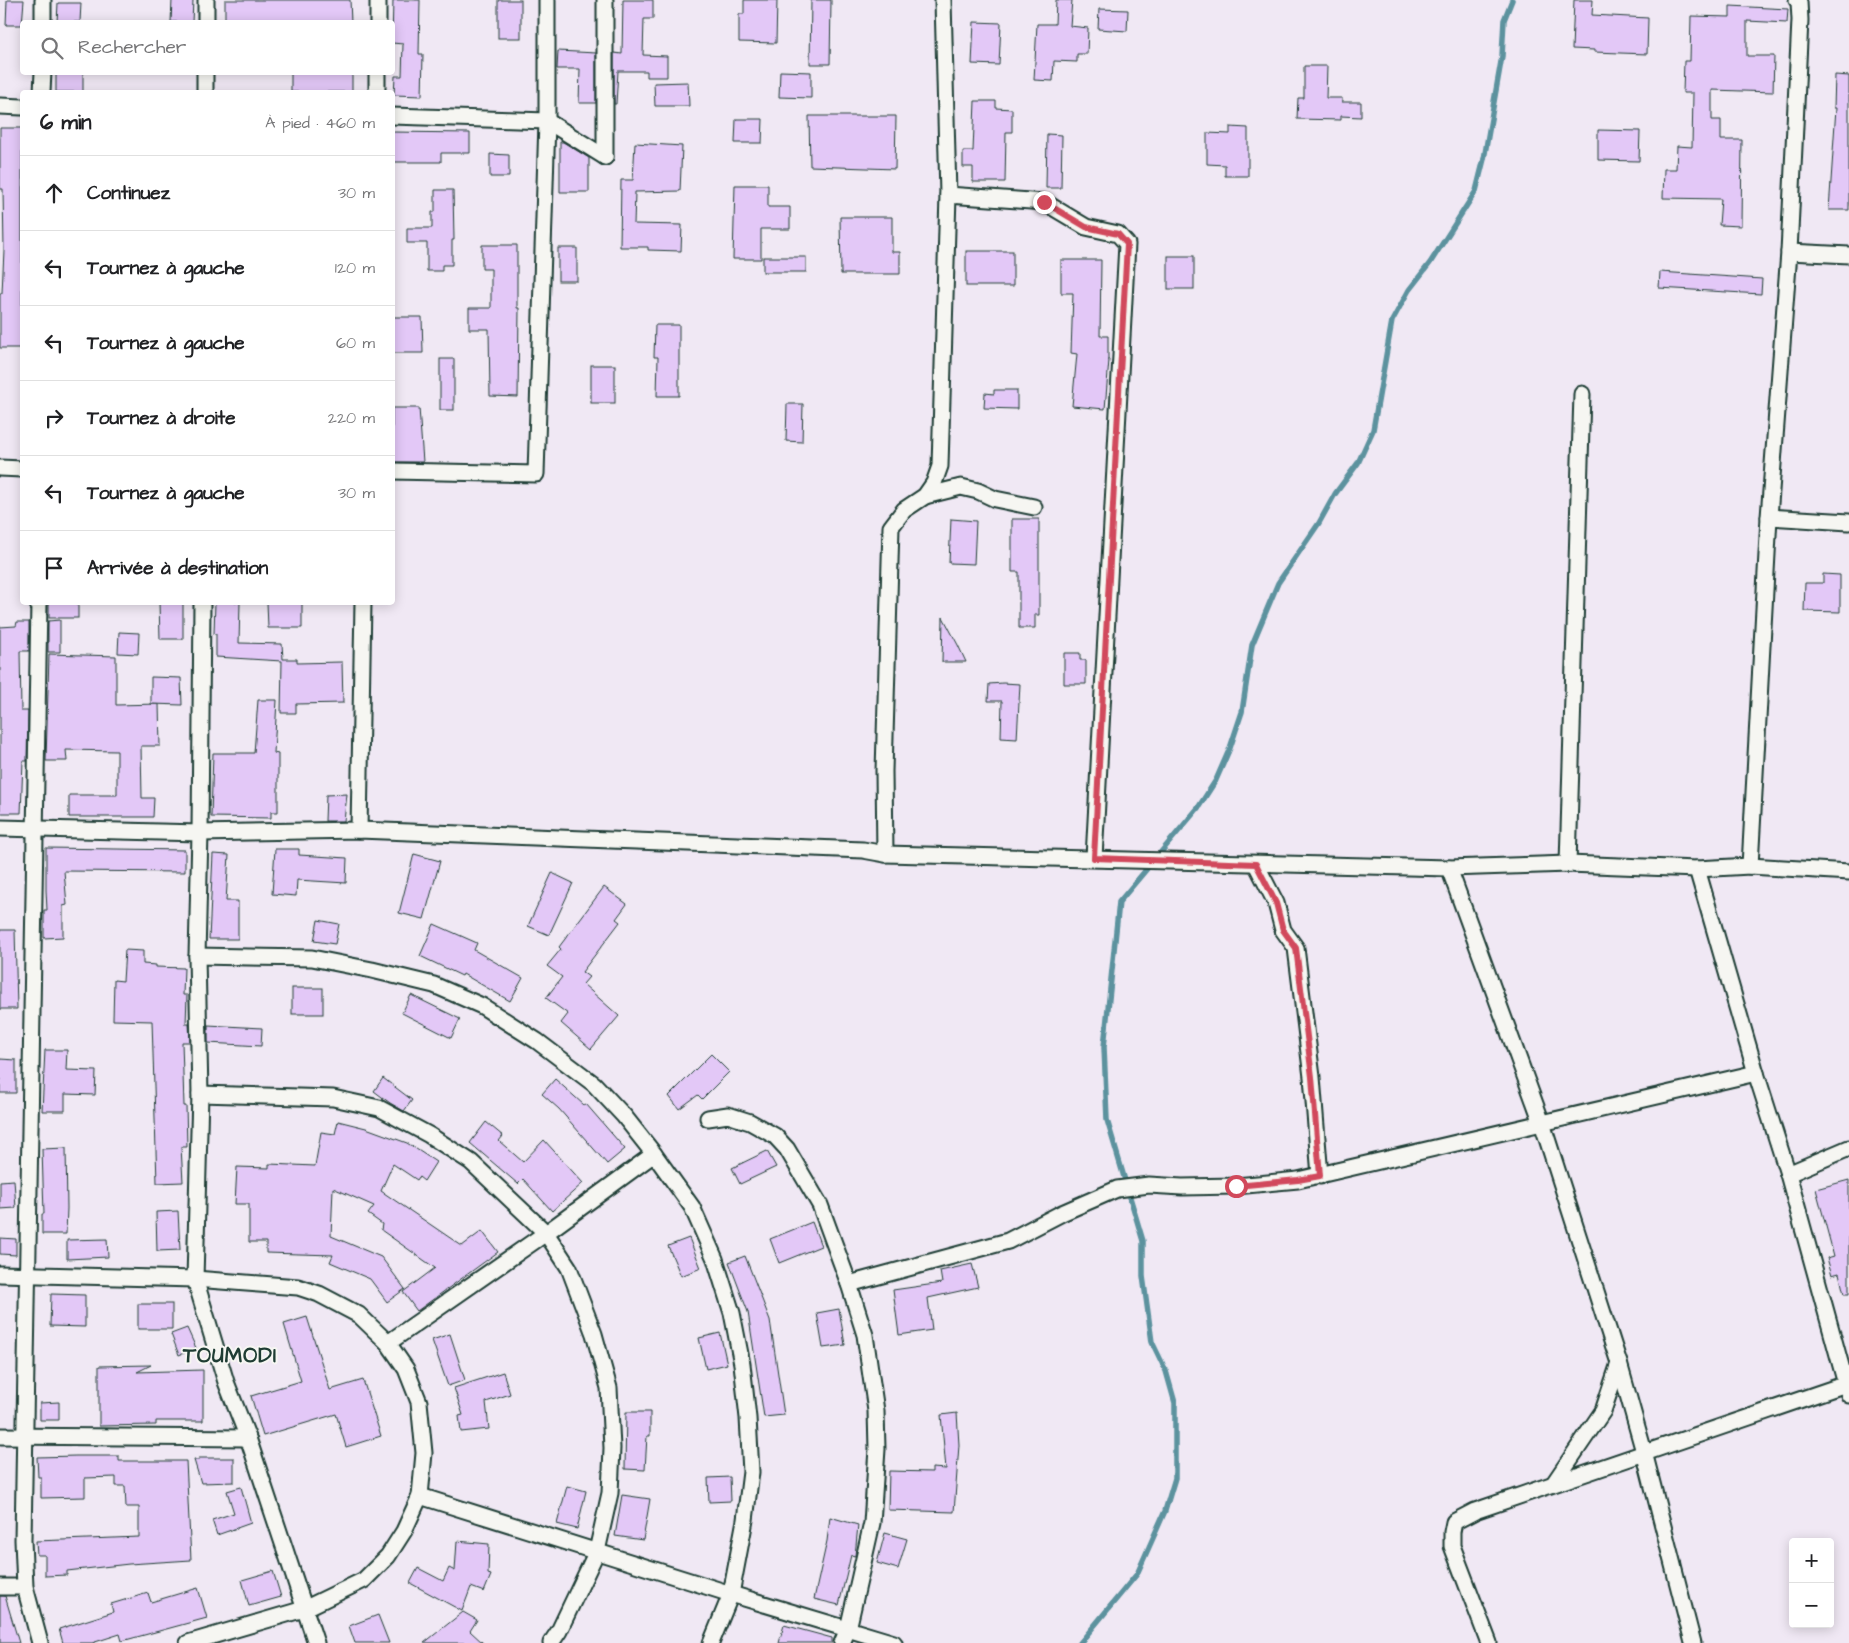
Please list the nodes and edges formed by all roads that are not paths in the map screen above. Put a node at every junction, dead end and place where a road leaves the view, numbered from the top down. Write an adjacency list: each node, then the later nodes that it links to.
1 (43, 0): 8 (street)
2 (206, 0): 9 (street)
3 (378, 0): 10 (street)
4 (547, 0): 20 (street)
5 (606, 0): 20 (street)
6 (942, 0): 21 (street)
7 (1797, 0): 22 (street)
8 (43, 20)
9 (206, 20)
10 (378, 20)
11 (42, 75): 14 (street)
12 (205, 75): 15 (street)
13 (377, 75): 16 (street)
14 (42, 90)
15 (205, 90)
16 (377, 90)
17 (0, 106): 18 (street)
18 (20, 107)
19 (395, 116): 20 (street)
20 (547, 121): 27 (street)
21 (948, 195): 28 (street); 40 (street)
22 (1789, 252): 23 (street); 30 (street)
23 (1849, 255)
24 (1582, 394): 42 (street)
25 (0, 468): 26 (street)
26 (20, 469)
27 (395, 471)
28 (924, 496): 29 (street); 39 (street)
29 (1034, 507)
30 (1769, 517): 31 (street); 43 (street)
31 (1849, 522)
32 (38, 605): 36 (street)
33 (202, 605): 38 (street)
34 (363, 605): 37 (street)
35 (0, 828): 36 (street)
36 (35, 828): 38 (street); 58 (street)
37 (359, 830): 38 (street); 39 (street)
38 (200, 833): 47 (street)
39 (885, 854): 40 (street)
40 (1094, 858): 41 (street)
41 (1256, 864): 44 (street); 55 (street)
42 (1568, 864): 44 (street); 45 (street)
43 (1750, 866): 45 (street); 46 (street)
44 (1449, 868): 51 (street)
45 (1697, 869): 48 (street)
46 (1849, 872)
47 (197, 956): 49 (street); 53 (street)
48 (1756, 1073): 51 (street); 54 (street)
49 (200, 1094): 56 (street); 59 (street)
50 (708, 1118): 60 (street)
51 (1542, 1123): 55 (street); 62 (street)
52 (1849, 1148): 54 (street)
53 (654, 1154): 56 (street); 73 (street)
54 (1788, 1174): 63 (street)
55 (1320, 1176): 60 (street)
56 (546, 1233): 61 (street); 70 (street)
57 (0, 1274): 58 (street)
58 (28, 1275): 59 (street); 65 (street)
59 (195, 1279): 61 (street); 66 (street)
60 (849, 1284): 75 (street)
61 (388, 1343): 69 (street)
62 (1619, 1363): 67 (street); 68 (street)
63 (1848, 1387): 67 (street)
64 (0, 1436): 65 (street)
65 (23, 1436): 66 (street); 72 (street)
66 (248, 1438): 74 (street)
67 (1644, 1452): 68 (street); 83 (street)
68 (1554, 1483): 82 (street)
69 (420, 1496): 70 (street); 74 (street)
70 (597, 1551): 73 (street); 79 (street)
71 (0, 1587): 72 (street)
72 (25, 1587): 76 (street)
73 (731, 1594): 75 (street); 80 (street)
74 (304, 1609): 77 (street); 78 (street)
75 (845, 1636): 81 (street)
76 (40, 1643)
77 (188, 1643)
78 (316, 1643)
79 (551, 1643)
80 (711, 1643)
81 (894, 1643)
82 (1489, 1643)
83 (1693, 1643)

